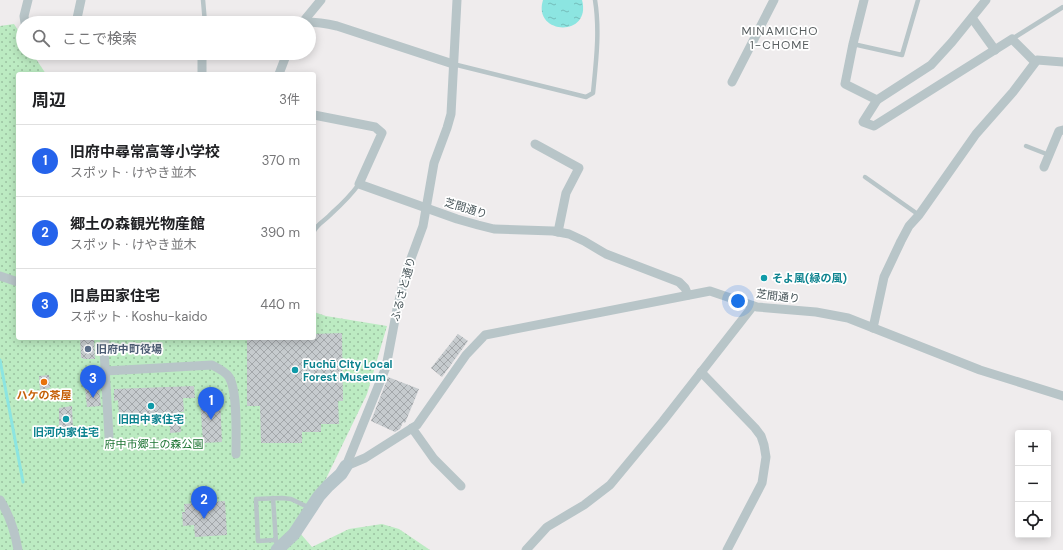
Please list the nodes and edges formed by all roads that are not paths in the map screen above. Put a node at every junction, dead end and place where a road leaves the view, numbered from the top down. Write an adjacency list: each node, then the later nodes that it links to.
1 (28, 0): 12 (street)
2 (81, 0): 13 (street)
3 (203, 0): 14 (lane)
4 (321, 0): 15 (street)
5 (457, 0): 25 (street, ふるさと通り)
6 (595, 0): 25 (lane)
7 (774, 0): 28 (street)
8 (864, 0): 19 (street)
9 (918, 0): 19 (lane)
10 (986, 0): 16 (street)
11 (1063, 7): 18 (lane)
12 (24, 16)
13 (78, 16)
14 (204, 16)
15 (308, 16)
16 (972, 18): 20 (street); 29 (street)
17 (316, 22): 25 (street)
18 (1012, 39): 20 (street); 23 (street)
19 (853, 44): 29 (street)
20 (995, 50): 29 (street)
21 (202, 60): 26 (street)
22 (284, 60): 27 (street)
23 (1035, 62): 24 (street); 39 (street)
24 (1063, 62)
25 (453, 64): 38 (street, ふるさと通り)
26 (202, 72)
27 (280, 72)
28 (732, 82)
29 (877, 100)
30 (316, 115): 37 (street)
31 (1063, 130): 34 (street)
32 (535, 144): 41 (street)
33 (1026, 146): 34 (lane)
34 (1049, 155): 35 (street)
35 (1044, 167)
36 (865, 177): 39 (lane)
37 (359, 184): 38 (street, 芝間通り); 40 (lane)
38 (427, 208): 41 (street, 芝間通り); 54 (street, ふるさと通り)
39 (919, 215): 46 (street)
40 (316, 228)
41 (558, 232): 44 (street, 芝間通り)
42 (0, 276): 43 (street)
43 (16, 281)
44 (688, 295): 45 (street, 芝間通り); 51 (street)
45 (753, 306): 46 (street, 芝間通り); 49 (street)
46 (873, 328): 50 (street, 芝間通り)
47 (105, 340): 48 (street)
48 (105, 371): 52 (street); 53 (street)
49 (701, 372): 61 (street); 62 (street)
50 (1063, 396)
51 (412, 428): 54 (street); 55 (street)
52 (109, 437)
53 (236, 454)
54 (346, 466): 58 (street, ふるさと通り)
55 (460, 486)
56 (272, 498): 58 (lane); 59 (lane); 59 (lane)
57 (0, 500): 60 (street)
58 (310, 508): 59 (street, ふるさと通り)
59 (277, 546)
60 (18, 550)
61 (526, 550)
62 (726, 550)

